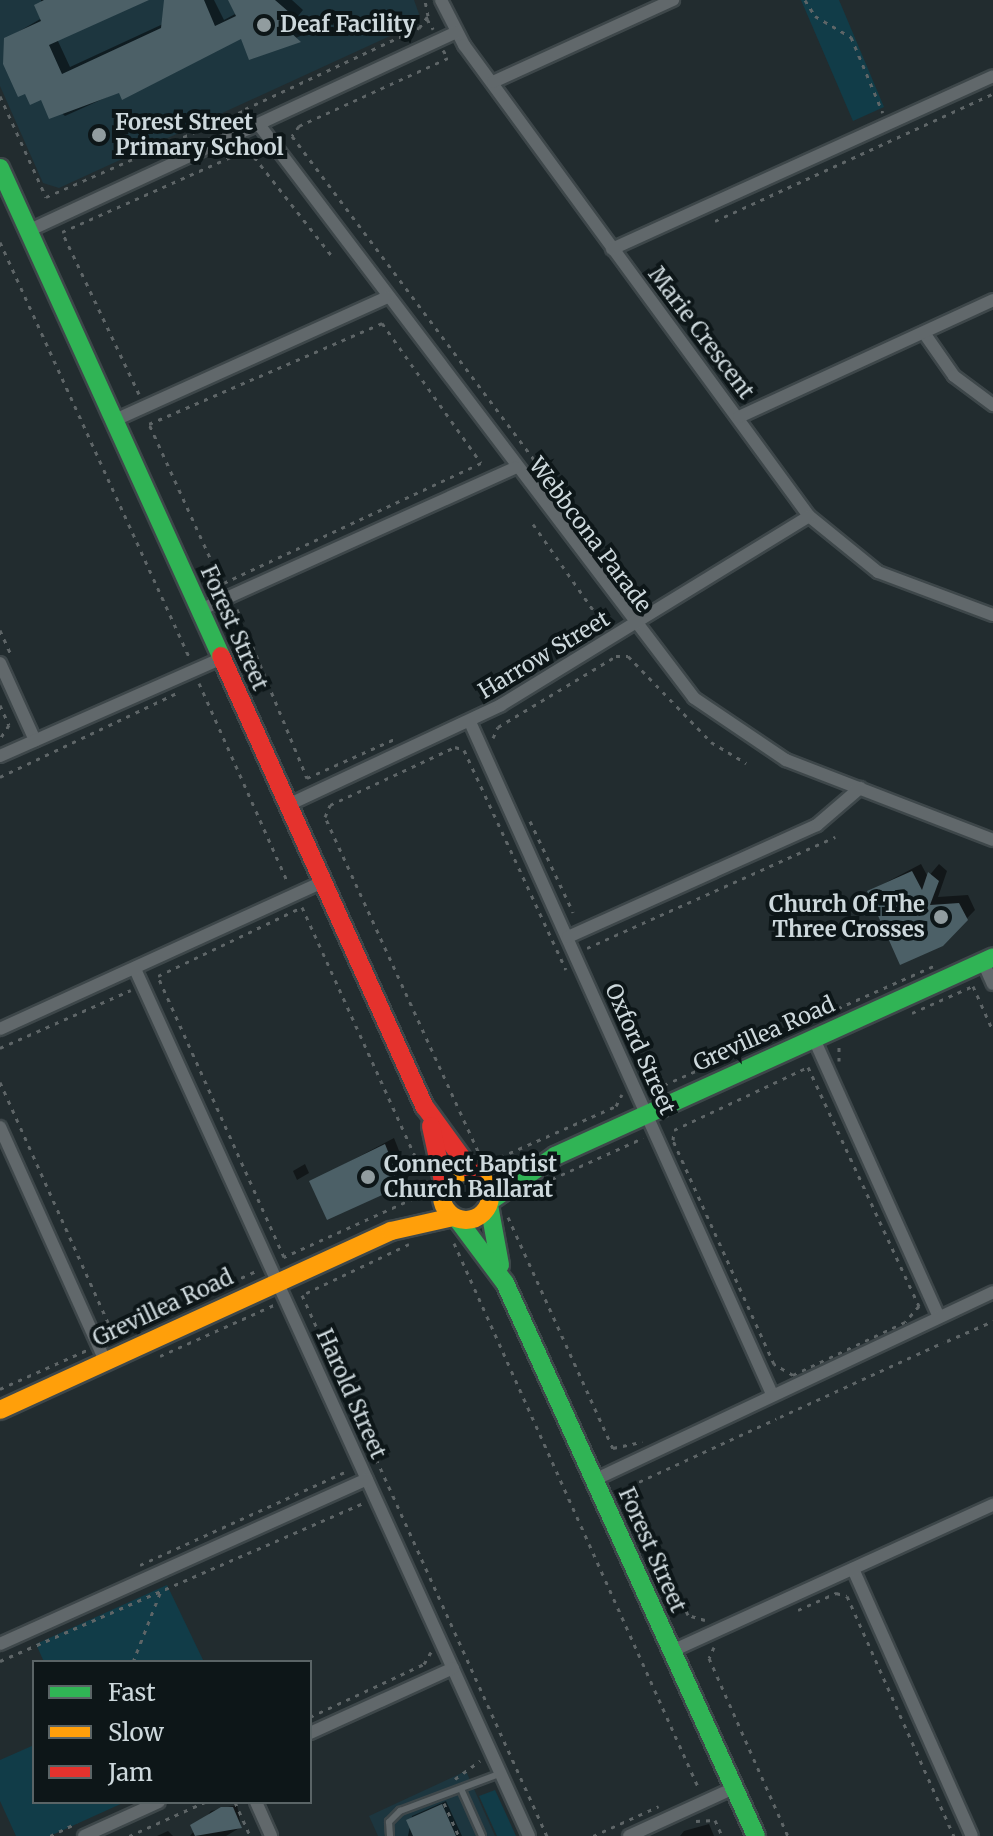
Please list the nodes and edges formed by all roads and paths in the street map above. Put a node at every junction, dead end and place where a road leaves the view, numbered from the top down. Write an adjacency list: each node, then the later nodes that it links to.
1 (425, 0): 5 (path)
2 (441, 0): 6 (street, Marie Crescent)
3 (673, 0): 9 (street)
4 (805, 0): 12 (path)
5 (427, 19): 7 (path); 11 (path)
6 (456, 32): 7 (street); 9 (street, Marie Crescent)
7 (439, 41): 13 (street); 29 (path)
8 (993, 76): 12 (street)
9 (493, 82): 18 (street, Marie Crescent)
10 (993, 94): 15 (path)
11 (0, 96)
12 (888, 124): 18 (street)
13 (260, 126): 16 (street); 20 (street, Webbcona Parade)
14 (1, 173): 16 (street, Forest Street)
15 (715, 221)
16 (30, 230): 26 (street, Forest Street)
17 (0, 242): 36 (path)
18 (612, 249): 25 (street, Marie Crescent)
19 (332, 256): 23 (path)
20 (387, 297): 26 (street); 27 (street, Webbcona Parade)
21 (993, 300): 22 (street)
22 (924, 333): 24 (street); 25 (street)
23 (136, 395)
24 (993, 405)
25 (739, 417): 28 (street, Marie Crescent)
26 (115, 420): 32 (street, Forest Street)
27 (515, 468): 32 (street); 35 (street, Webbcona Parade)
28 (809, 516): 34 (street, Marie Crescent); 35 (street, Harrow Street)
29 (581, 523)
30 (533, 524): 39 (path)
31 (222, 584): 31 (path)
32 (200, 610): 37 (street, Forest Street)
33 (234, 610): 42 (path)
34 (993, 615)
35 (633, 625): 41 (street, Harrow Street); 49 (street, Webbcona Parade)
36 (189, 657)
37 (222, 658): 44 (street); 50 (street, Forest Street)
38 (0, 663): 44 (street)
39 (476, 703)
40 (0, 705): 43 (path)
41 (470, 722): 50 (street, Harrow Street); 57 (street, Oxford Street)
42 (406, 734)
43 (0, 739)
44 (35, 740): 46 (street)
45 (499, 754): 47 (path)
46 (0, 756)
47 (746, 763)
48 (0, 777): 55 (path)
49 (860, 788): 53 (street, Webbcona Parade); 57 (street)
50 (288, 805): 54 (street, Forest Street)
51 (526, 811): 56 (path)
52 (835, 837): 60 (path)
53 (993, 840)
54 (323, 882): 61 (street); 73 (street, Forest Street)
55 (289, 884)
56 (573, 912)
57 (568, 937): 74 (street, Oxford Street)
58 (554, 945): 78 (path)
59 (988, 960): 62 (street, Grevillea Road); 63 (street)
60 (593, 962)
61 (135, 969): 67 (street); 86 (street, Harold Street)
62 (941, 981): 66 (path); 69 (street, Grevillea Road)
63 (993, 984)
64 (973, 986): 68 (path)
65 (130, 989): 70 (path)
66 (607, 991)
67 (0, 1029)
68 (993, 1031)
69 (814, 1039): 74 (street, Grevillea Road); 90 (street)
70 (0, 1048)
71 (0, 1082): 85 (path)
72 (616, 1106): 78 (path)
73 (425, 1107): 78 (street); 80 (street)
74 (648, 1113): 78 (street, Grevillea Road); 95 (street, Oxford Street)
75 (0, 1127): 93 (street)
76 (674, 1130): 89 (path)
77 (643, 1138): 79 (path)
78 (489, 1182): 80 (street, Grevillea Road); 81 (street, Grevillea Road); 87 (street, Forest Street); 97 (path)
79 (546, 1182)
80 (443, 1189): 81 (street); 82 (street, Grevillea Road)
81 (453, 1223): 82 (street, Grevillea Road); 87 (street, Forest Street); 122 (path)
82 (391, 1231): 86 (street, Grevillea Road)
83 (413, 1243): 138 (path)
84 (284, 1257): 84 (path)
85 (258, 1270)
86 (279, 1280): 93 (street, Grevillea Road); 99 (street, Harold Street)
87 (505, 1283): 100 (street, Forest Street)
88 (993, 1292): 90 (street)
89 (919, 1306)
90 (938, 1315): 95 (street)
91 (993, 1321): 108 (path)
92 (89, 1349): 94 (path)
93 (105, 1361): 96 (street, Grevillea Road)
94 (0, 1389)
95 (772, 1394): 100 (street)
96 (0, 1410)
97 (613, 1448)
98 (348, 1470): 104 (path)
99 (367, 1479): 105 (street); 115 (street, Harold Street)
100 (594, 1480): 112 (street, Forest Street)
101 (363, 1502): 106 (path)
102 (993, 1505): 103 (street)
103 (853, 1569): 112 (street); 145 (street)
104 (130, 1570)
105 (161, 1572): 106 (path); 110 (street)
106 (163, 1587): 113 (path); 114 (path)
107 (795, 1611): 144 (path)
108 (701, 1622)
109 (727, 1641): 143 (path)
110 (0, 1644)
111 (432, 1650): 116 (path)
112 (672, 1651): 120 (street, Forest Street)
113 (134, 1660)
114 (0, 1661)
115 (453, 1668): 117 (street); 119 (street, Harold Street)
116 (312, 1716)
117 (312, 1732)
118 (481, 1758): 123 (path)
119 (501, 1773): 121 (lane); 137 (street, Harold Street)
120 (734, 1788): 140 (street); 142 (street, Forest Street)
121 (462, 1791): 123 (lane); 136 (lane)
122 (688, 1793)
123 (441, 1795): 134 (lane); 135 (path)
124 (155, 1804): 130 (street)
125 (201, 1804): 131 (path)
126 (236, 1804): 132 (path)
127 (257, 1804): 133 (street)
128 (664, 1804): 139 (path)
129 (692, 1823): 141 (path)
130 (84, 1836)
131 (129, 1836)
132 (250, 1836)
133 (271, 1836)
134 (390, 1836)
135 (459, 1836)
136 (482, 1836)
137 (529, 1836)
138 (547, 1836)
139 (593, 1836)
140 (629, 1836)
141 (722, 1836)
142 (756, 1836)
143 (788, 1836)
144 (954, 1836)
145 (972, 1836)

